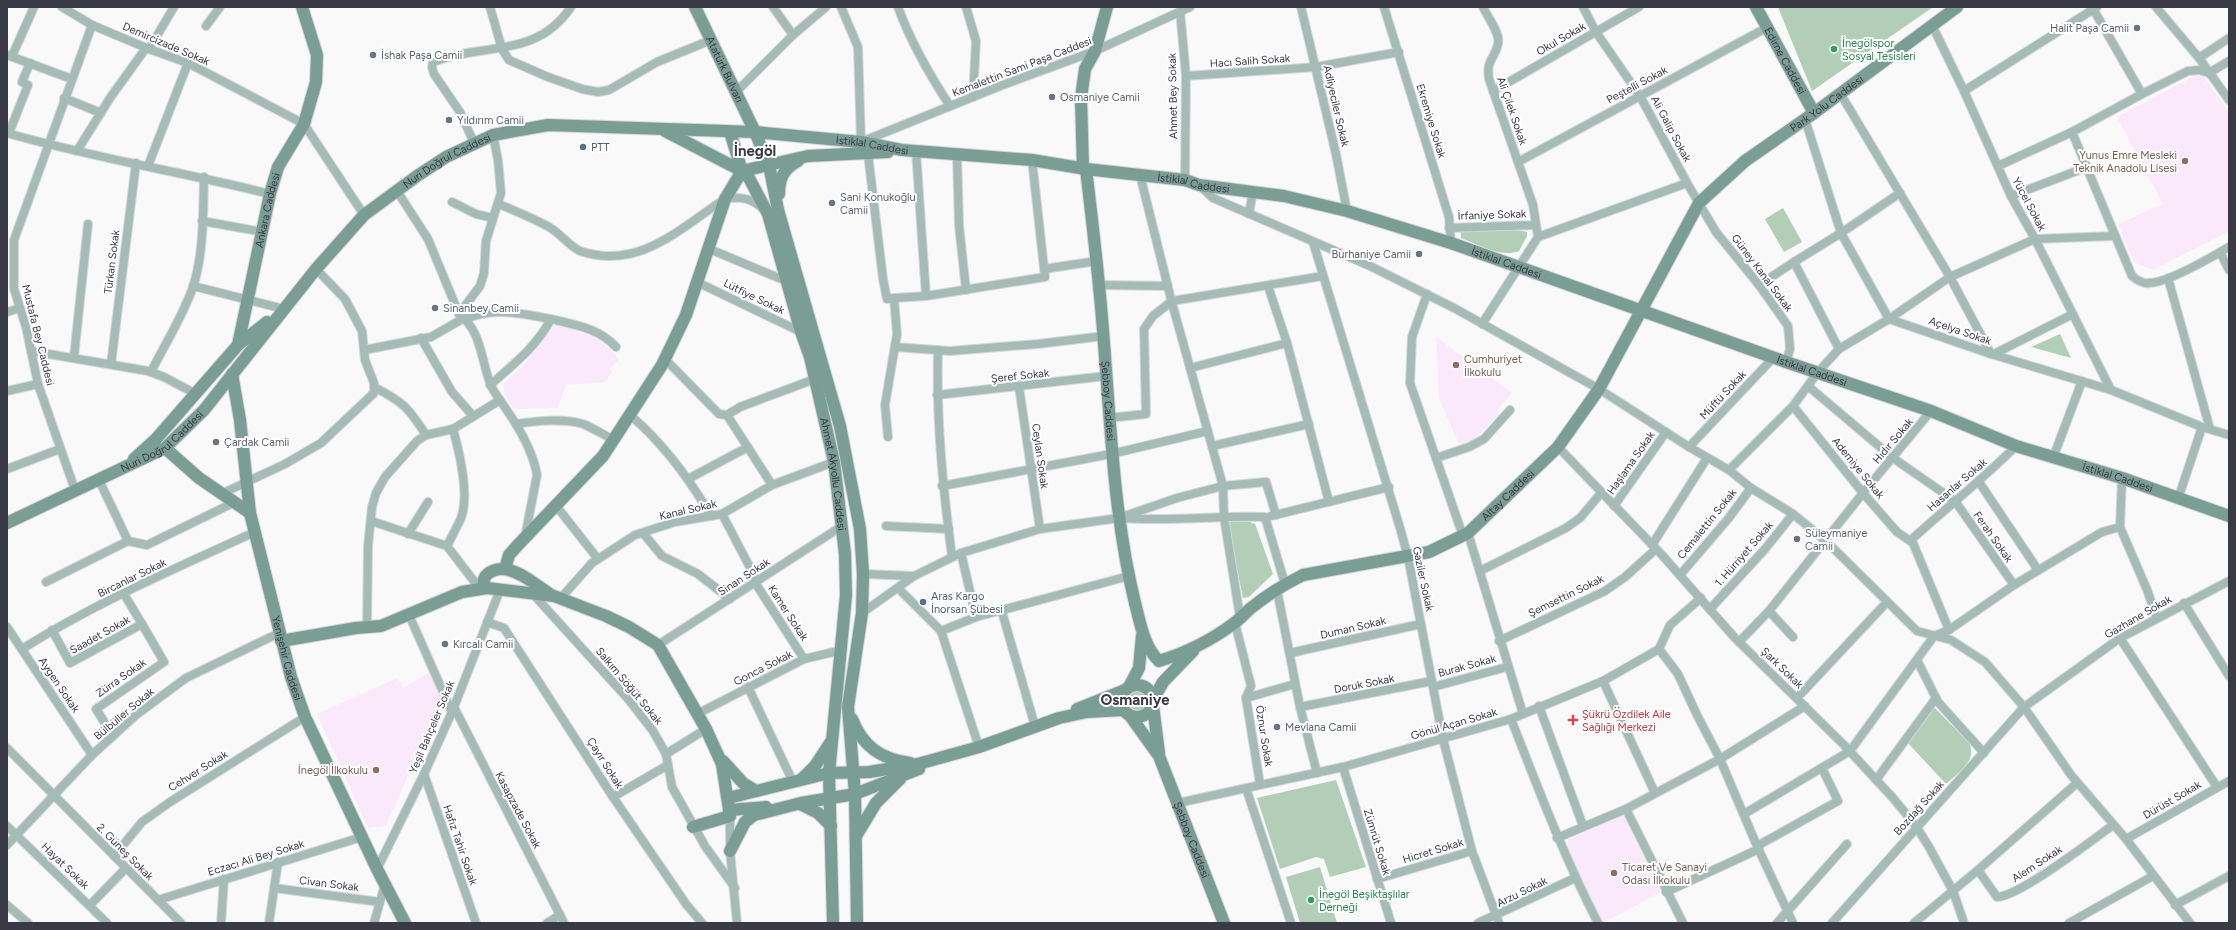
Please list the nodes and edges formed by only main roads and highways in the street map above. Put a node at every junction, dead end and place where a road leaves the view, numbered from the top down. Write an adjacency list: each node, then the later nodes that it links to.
1 (302, 7): 19 (main road, Ankara Caddesi)
2 (695, 7): 9 (main road, Atatürk Bulvarı)
3 (1107, 7): 13 (main road, Şebboy Caddesi)
4 (1756, 7): 6 (main road, Edirne Caddesi)
5 (1957, 7): 6 (main road, Park Yolu Caddesi)
6 (1809, 116): 15 (main road, Park Yolu Caddesi)
7 (662, 130): 8 (main road, Nuri Doğrul Caddesi); 14 (main road, Nuri Doğrul Caddesi); 17 (main road, Nuri Doğrul Caddesi)
8 (730, 132): 9 (main road, İstiklal Caddesi); 14 (main road)
9 (756, 132): 10 (main road, İstiklal Caddesi); 12 (main road, Atatürk Bulvarı)
10 (902, 150): 11 (main road); 13 (main road, İstiklal Caddesi)
11 (808, 156): 12 (main road); 16 (main road)
12 (769, 165): 14 (main road); 16 (main road, Atatürk Bulvarı)
13 (1084, 169): 18 (main road, İstiklal Caddesi); 30 (main road, Şebboy Caddesi)
14 (742, 171): 16 (main road); 26 (main road)
15 (1699, 203): 18 (main road, Altay Caddesi)
16 (773, 212): 38 (main road, Ahmet Akyollu Caddesi); 41 (main road, Ahmet Akyollu Caddesi)
17 (284, 309): 19 (main road, Nuri Doğrul Caddesi); 20 (main road, Nuri Doğrul Caddesi)
18 (1640, 311): 24 (main road, İstiklal Caddesi); 32 (main road, Altay Caddesi)
19 (238, 345): 22 (main road, Nuri Doğrul Caddesi)
20 (232, 374): 21 (main road, Nuri Doğrul Caddesi); 23 (main road, Yenişehir Caddesi)
21 (165, 448): 22 (main road, Nuri Doğrul Caddesi); 23 (main road)
22 (122, 469): 25 (main road)
23 (250, 513): 31 (main road, Yenişehir Caddesi)
24 (2229, 516)
25 (7, 523)
26 (509, 570): 27 (main road); 28 (main road); 29 (main road)
27 (484, 589): 28 (main road); 31 (main road)
28 (501, 590): 29 (main road)
29 (557, 598): 43 (main road)
30 (1142, 631): 33 (main road); 34 (main road)
31 (280, 637): 59 (main road, Yenişehir Caddesi)
32 (1200, 645): 33 (main road); 35 (main road)
33 (1158, 661): 34 (main road); 35 (main road)
34 (1139, 668): 36 (main road)
35 (1163, 682): 37 (main road)
36 (1127, 688): 37 (main road); 39 (main road); 40 (main road)
37 (1153, 703): 39 (main road); 44 (main road)
38 (848, 707): 45 (main road); 46 (main road, Ahmet Akyollu Caddesi)
39 (1127, 714): 40 (main road); 44 (main road)
40 (1059, 718): 42 (main road)
41 (832, 741): 47 (main road, Ahmet Akyollu Caddesi); 49 (main road)
42 (963, 752): 45 (main road); 48 (main road)
43 (717, 754): 50 (main road); 54 (main road)
44 (1159, 756): 62 (main road, Şebboy Caddesi)
45 (918, 764): 46 (main road)
46 (853, 771): 47 (main road); 51 (main road, Ahmet Akyollu Caddesi)
47 (829, 773): 49 (main road); 52 (main road, Ahmet Akyollu Caddesi)
48 (904, 775): 51 (main road); 57 (main road)
49 (798, 780): 50 (main road)
50 (756, 791): 54 (main road)
51 (855, 794): 52 (main road); 57 (main road, Ahmet Akyollu Caddesi)
52 (830, 799): 53 (main road); 55 (main road, Ahmet Akyollu Caddesi)
53 (801, 803): 54 (main road); 55 (main road); 58 (main road)
54 (729, 808): 56 (main road)
55 (831, 826): 60 (main road, Ahmet Akyollu Caddesi)
56 (694, 827)
57 (856, 836): 61 (main road)
58 (730, 851)
59 (405, 923)
60 (833, 923)
61 (857, 923)
62 (1224, 923)

